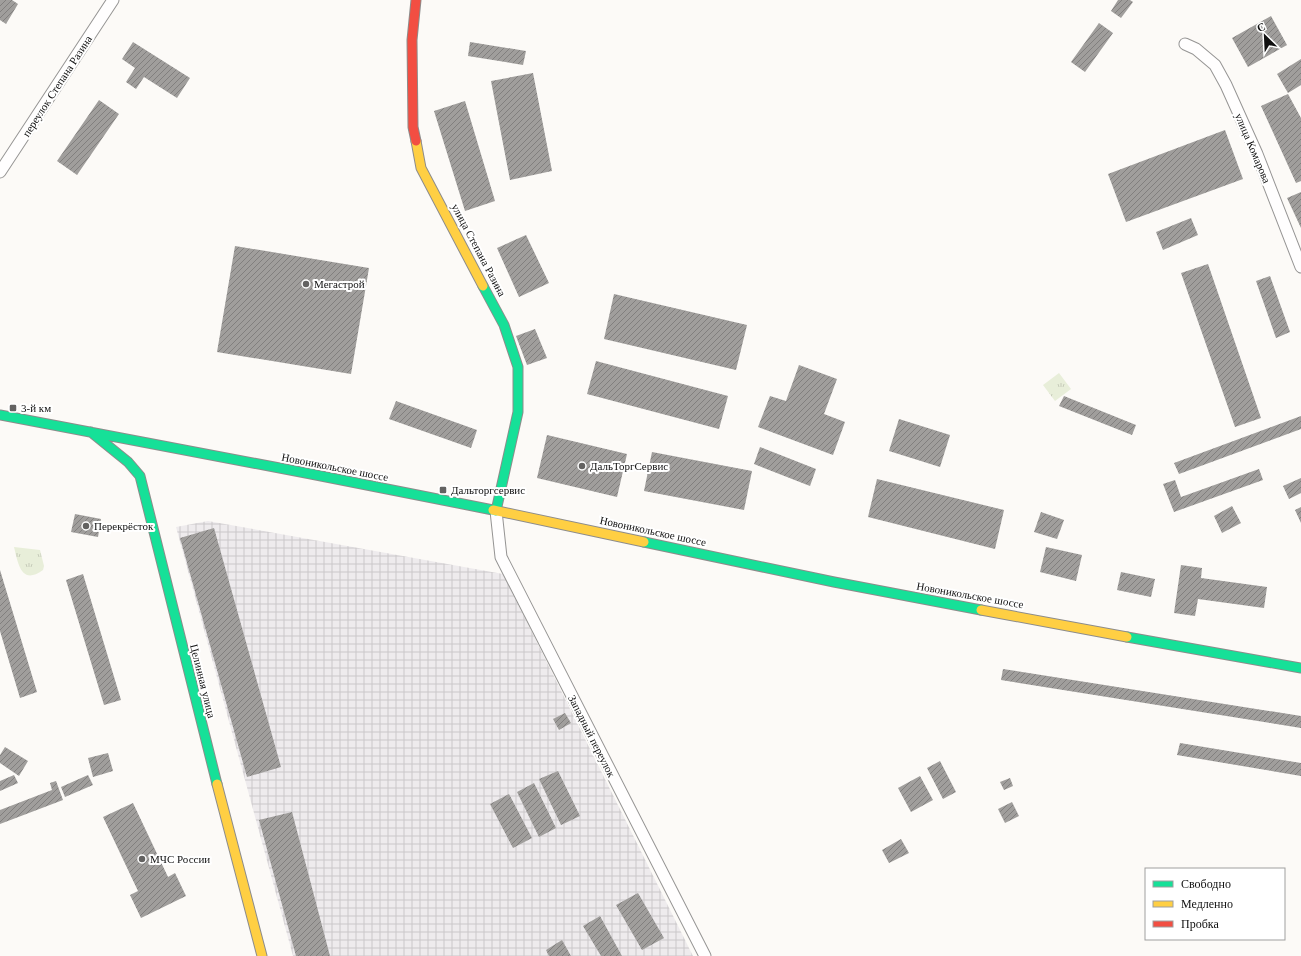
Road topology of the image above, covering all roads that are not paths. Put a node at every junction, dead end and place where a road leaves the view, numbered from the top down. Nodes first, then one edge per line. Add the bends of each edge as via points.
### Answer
1 (113, 0) edge
2 (416, 0) edge
3 (1185, 44) dead end
4 (0, 172) edge
5 (1301, 267) edge
6 (0, 415) edge
7 (91, 432) junction
8 (496, 510) junction
9 (1301, 668) edge
10 (262, 956) edge
11 (705, 956) edge

1 - 4 street, переулок Степана Разина
2 - 8 main road, улица Степана Разина via 412,40 413,128 421,168 504,325 518,367 518,412
3 - 5 street, улица Комарова via 1196,49 1215,65 1226,85 1257,154
6 - 7 main road, Новоникольское шоссе
7 - 8 main road, Новоникольское шоссе
7 - 10 main road, Целинная улица via 128,462 140,476
8 - 9 main road, Новоникольское шоссе via 879,591
8 - 11 street, Западный переулок via 501,557

